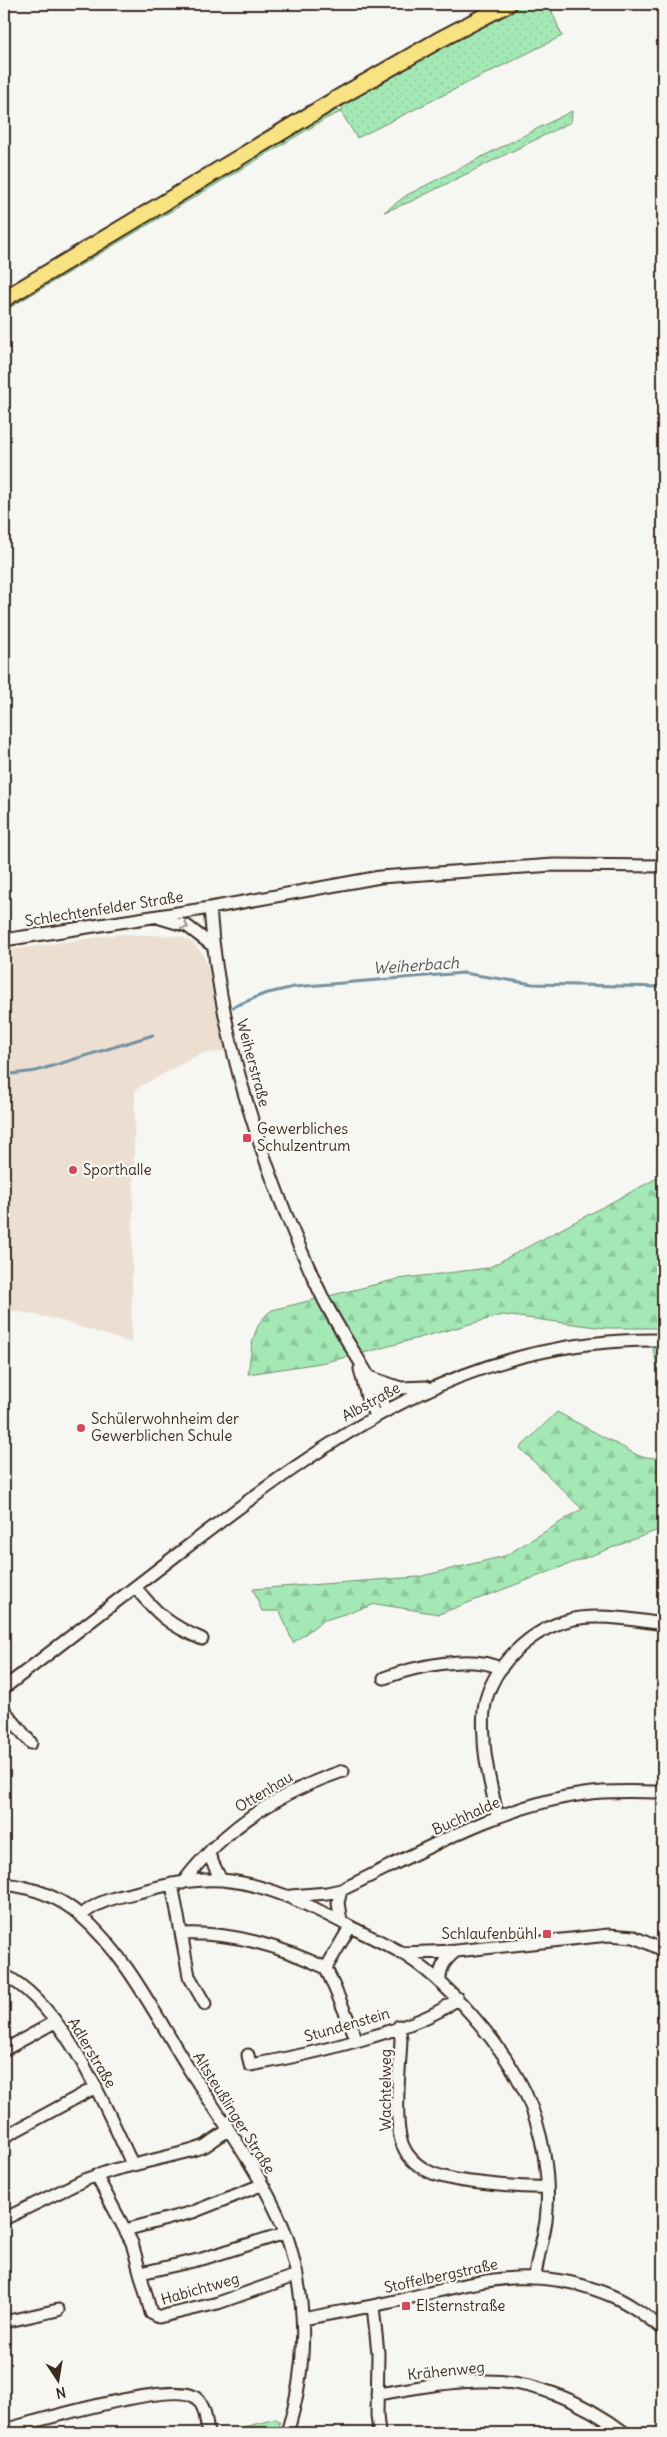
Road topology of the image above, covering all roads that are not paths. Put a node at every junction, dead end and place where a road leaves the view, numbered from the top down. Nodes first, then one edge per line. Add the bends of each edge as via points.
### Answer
1 (508, 4) edge
2 (4, 299) edge
3 (663, 866) edge
4 (210, 908) junction
5 (152, 917) junction
6 (4, 940) edge
7 (213, 946) junction
8 (663, 1340) edge
9 (356, 1355) junction
10 (369, 1377) junction
11 (435, 1386) junction
12 (386, 1409) junction
13 (375, 1415) junction
14 (135, 1587) junction
15 (663, 1624) edge
16 (202, 1638) dead end
17 (501, 1668) junction
18 (384, 1678) dead end
19 (4, 1688) edge
20 (4, 1710) edge
21 (31, 1743) dead end
22 (343, 1770) dead end
23 (663, 1792) edge
24 (497, 1816) junction
25 (208, 1853) junction
26 (221, 1880) junction
27 (4, 1884) edge
28 (178, 1884) junction
29 (341, 1890) junction
30 (289, 1896) junction
31 (81, 1916) junction
32 (345, 1924) junction
33 (182, 1934) junction
34 (663, 1950) edge
35 (456, 1951) junction
36 (401, 1953) junction
37 (326, 1968) junction
38 (4, 1975) edge
39 (440, 1982) junction
40 (457, 1998) junction
41 (205, 2004) dead end
42 (55, 2022) junction
43 (399, 2026) junction
44 (358, 2040) junction
45 (4, 2050) edge
46 (248, 2055) dead end
47 (96, 2087) junction
48 (228, 2130) junction
49 (4, 2137) edge
50 (132, 2164) junction
51 (96, 2176) junction
52 (261, 2184) junction
53 (547, 2187) junction
54 (4, 2219) edge
55 (125, 2230) junction
56 (285, 2233) junction
57 (141, 2273) junction
58 (297, 2275) junction
59 (535, 2277) junction
60 (373, 2306) junction
61 (58, 2310) dead end
62 (303, 2319) junction
63 (4, 2322) edge
64 (663, 2329) edge
65 (377, 2394) junction
66 (4, 2430) edge
67 (208, 2433) edge
68 (287, 2433) edge
69 (379, 2433) edge
70 (625, 2433) edge

1 - 2 main road via 331,103
3 - 4 street, Schlechtenfelder Straße via 554,865 380,877
4 - 5 street, Schlechtenfelder Straße
4 - 7 street, Weiherstraße
5 - 6 street, Schlechtenfelder Straße
5 -> 7 street via 187,926
7 - 9 street, Weiherstraße via 230,1038 269,1167 322,1295
8 - 11 street, Albstraße via 560,1348 487,1366
9 - 10 street, Weiherstraße
9 - 13 street, Weiherstraße
10 - 11 street via 401,1388
10 - 12 street, Weiherstraße
11 - 12 street, Albstraße
12 - 13 street, Albstraße
13 - 14 street, Albstraße via 307,1459
14 - 16 street via 157,1614 183,1631
14 - 19 street, Albstraße
15 - 17 street via 599,1618 561,1623 527,1641
17 - 18 street via 482,1662 439,1664
17 - 24 street via 486,1699 484,1722 485,1760
20 - 21 street
22 - 25 street, Ottenhau via 278,1798 240,1823
23 - 24 street, Buchhalde via 584,1794
24 - 29 street, Buchhalde
25 - 26 street
25 - 28 street, Ottenhau
26 - 28 street
26 - 30 street
27 - 31 street, Altsteußlinger Straße via 42,1893
28 - 31 street via 100,1903
28 - 33 street
29 - 30 street, Buchhalde
29 - 32 street via 338,1903
30 - 32 street
31 - 48 street, Altsteußlinger Straße via 132,1977
32 - 36 street
32 - 37 street
33 - 37 street via 255,1941
33 - 41 street via 189,1976
34 - 35 street via 634,1937 609,1935
35 - 36 street
35 - 39 street via 439,1972
36 - 39 street
37 - 44 street
38 - 42 street, Adlerstraße via 25,1986
39 - 40 street
40 - 43 street, Stundenstein via 441,2011
40 - 53 street via 500,2053 525,2093 540,2134
42 - 45 street
42 - 47 street, Adlerstraße
43 - 44 street, Stundenstein
43 - 53 street, Wachtelweg via 399,2131 414,2162 429,2173 448,2179
44 - 46 street, Stundenstein via 250,2065
47 - 49 street
47 - 50 street, Adlerstraße
48 - 50 street via 205,2146
48 - 52 street, Altsteußlinger Straße
50 - 51 street
51 - 54 street
51 - 55 street, Habichtweg
52 - 55 street via 193,2212
52 - 56 street, Altsteußlinger Straße
53 - 59 street via 546,2220
55 - 57 street, Habichtweg
56 - 57 street, Habichtweg
56 - 58 street, Altsteußlinger Straße
57 - 58 street, Habichtweg via 151,2313 159,2317 218,2303
58 - 62 street, Altsteußlinger Straße
59 - 60 street, Stoffelbergstraße via 488,2279
59 - 64 street, Stoffelbergstraße via 577,2284 613,2296
60 - 62 street, Stoffelbergstraße
60 - 65 street via 378,2353
61 - 63 street
62 - 68 street, Altsteußlinger Straße via 301,2375
65 - 69 street
65 - 70 street, Krähenweg via 454,2382 505,2382 560,2396 588,2408
66 - 67 street via 131,2398 184,2392 196,2397 203,2406

